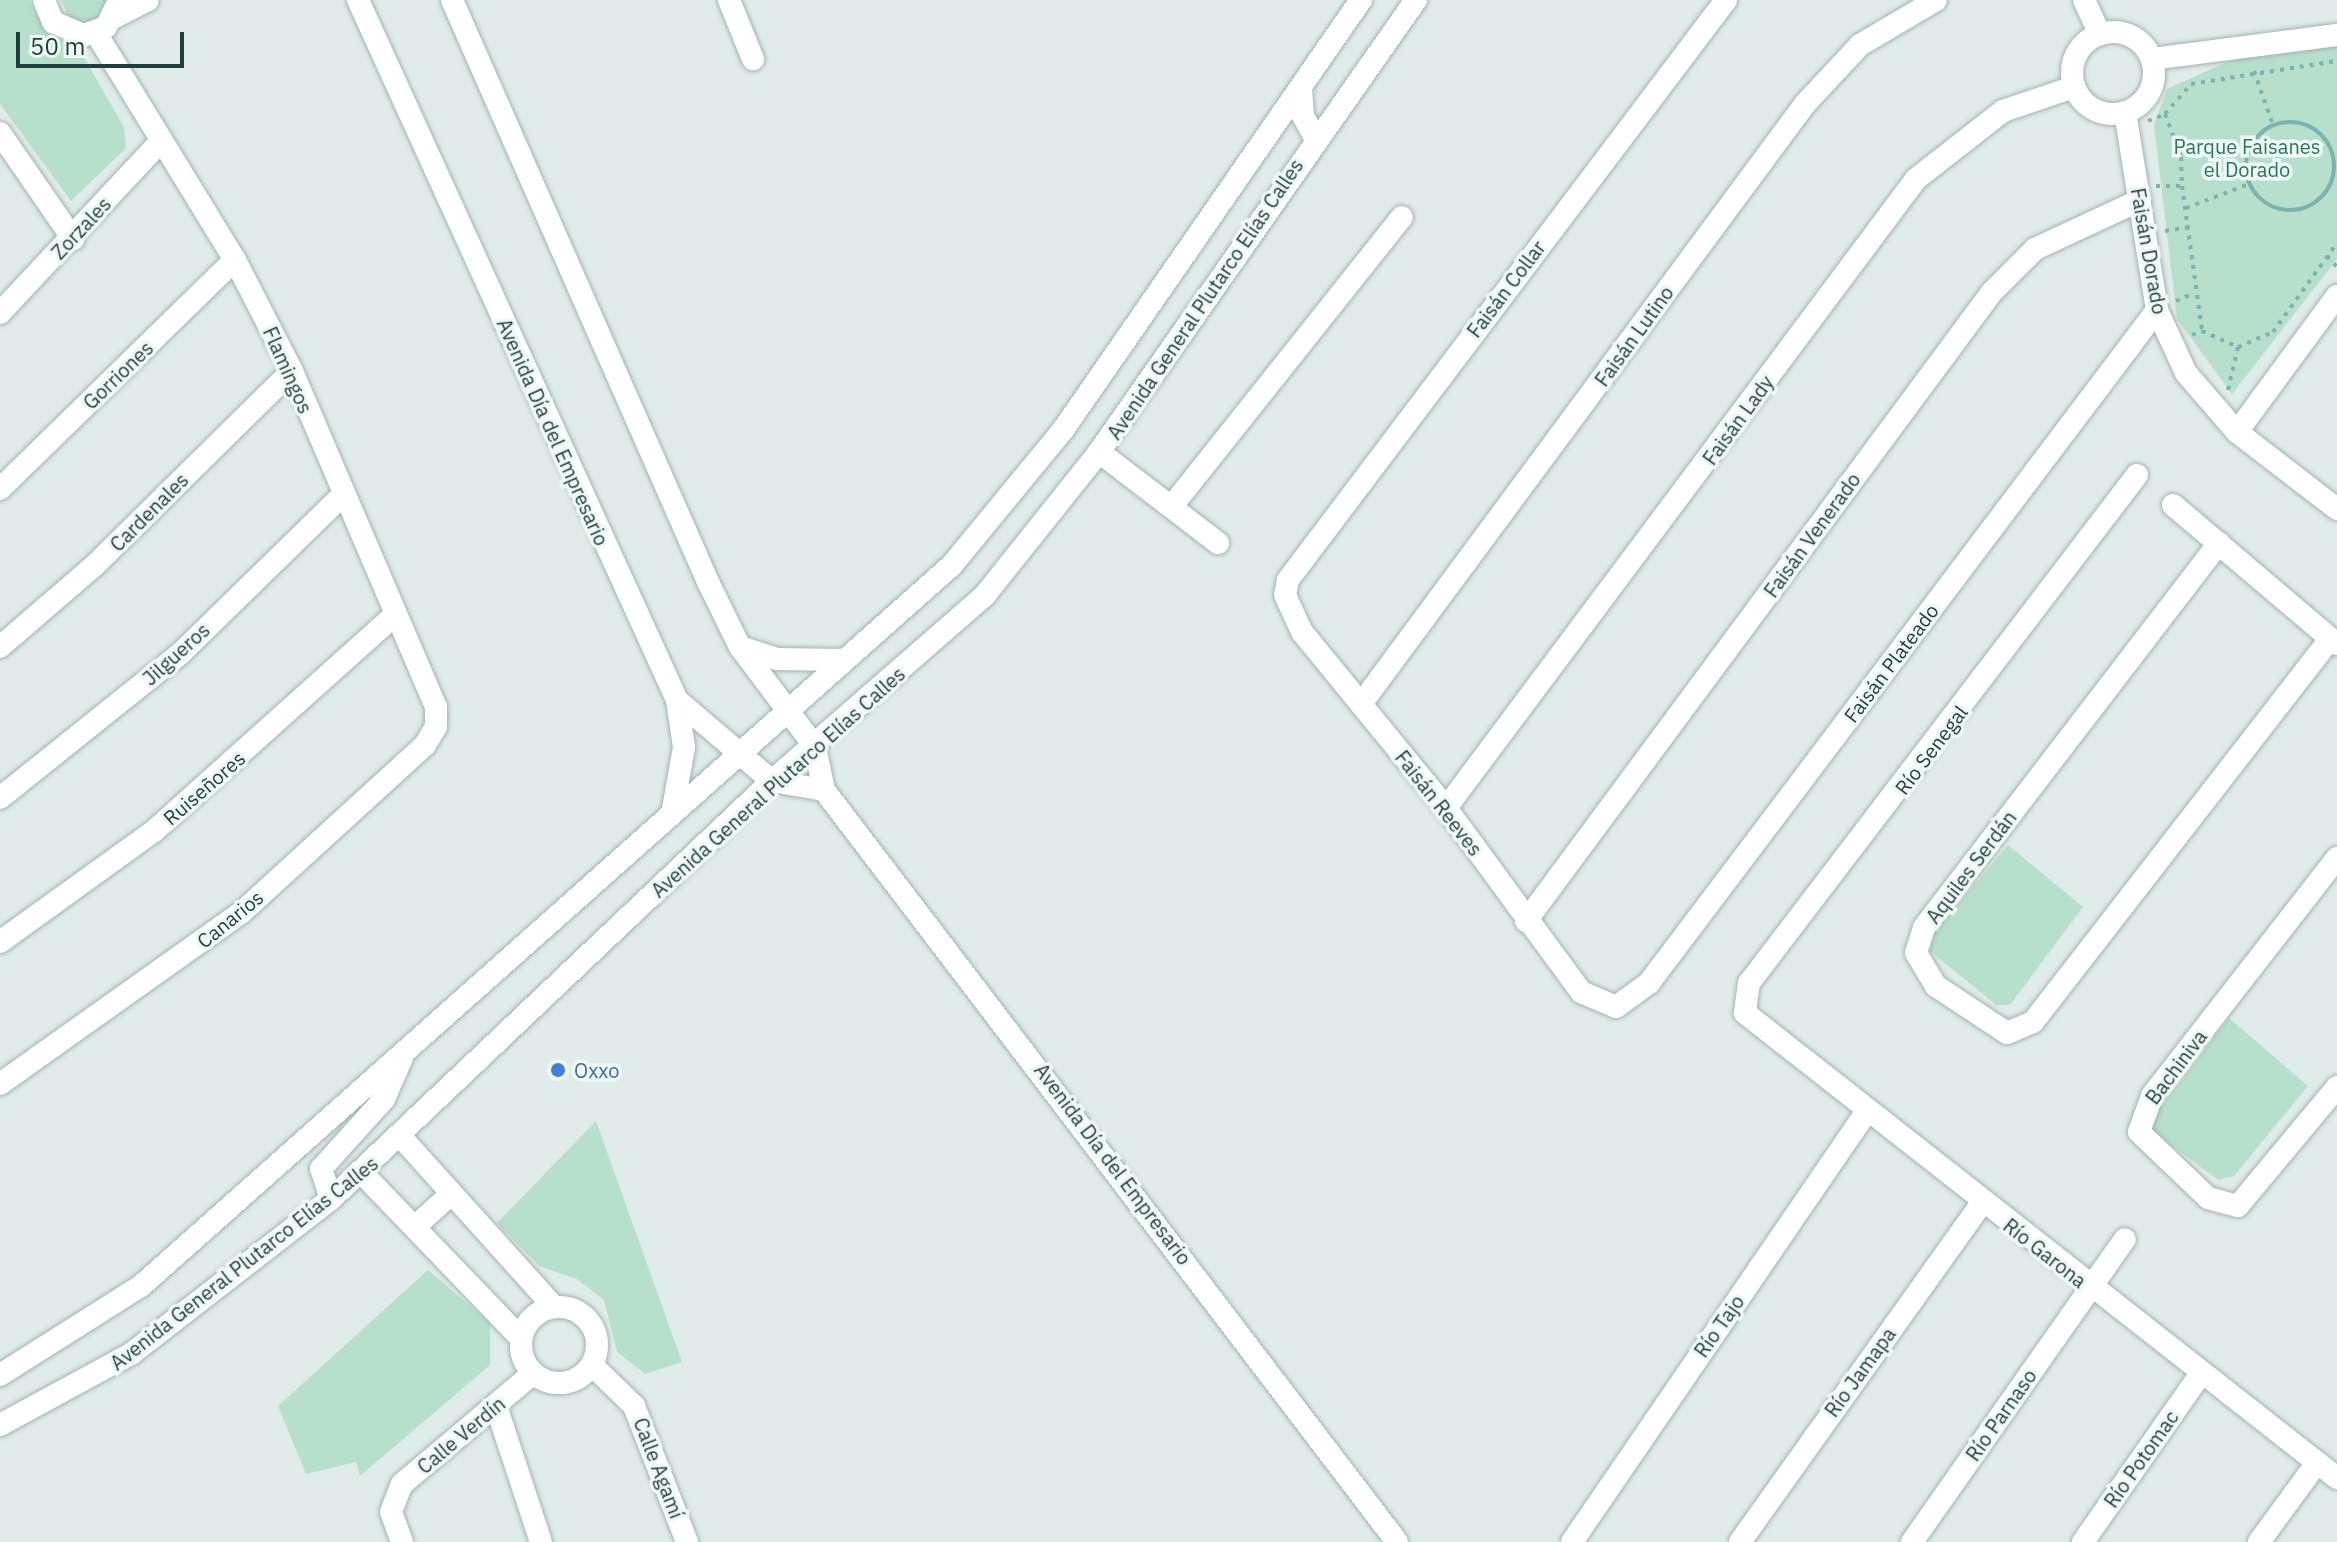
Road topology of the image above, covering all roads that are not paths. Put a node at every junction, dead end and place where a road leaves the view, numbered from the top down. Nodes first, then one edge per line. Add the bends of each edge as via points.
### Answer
1 (44, 0) edge
2 (148, 0) edge
3 (358, 0) edge
4 (452, 0) edge
5 (754, 0) edge
6 (1361, 0) edge
7 (1416, 0) edge
8 (1726, 0) edge
9 (1936, 0) edge
10 (2084, 0) edge
11 (732, 6) edge
12 (116, 9) edge
13 (96, 33) junction
14 (2100, 35) junction
15 (2337, 35) edge
16 (753, 59) dead end
17 (2152, 59) junction
18 (2074, 87) junction
19 (1301, 88) junction
20 (2126, 121) junction
21 (1315, 138) junction
22 (160, 142) junction
23 (3, 148) edge
24 (2139, 193) junction
25 (1402, 217) dead end
26 (73, 239) junction
27 (235, 260) junction
28 (2337, 296) edge
29 (2157, 310) junction
30 (0, 313) edge
31 (292, 371) junction
32 (2230, 424) junction
33 (1099, 452) junction
34 (2137, 475) dead end
35 (0, 489) edge
36 (341, 497) junction
37 (2173, 505) dead end
38 (1172, 506) junction
39 (2337, 509) edge
40 (1218, 543) dead end
41 (2219, 543) junction
42 (1288, 580) joint
43 (394, 616) junction
44 (2334, 642) edge
45 (0, 647) edge
46 (740, 647) junction
47 (845, 660) junction
48 (677, 700) junction
49 (1361, 704) junction
50 (787, 711) junction
51 (436, 727) joint
52 (815, 747) junction
53 (735, 754) junction
54 (772, 781) junction
55 (824, 790) junction
56 (0, 798) edge
57 (1446, 808) junction
58 (672, 813) junction
59 (2337, 858) edge
60 (1526, 921) junction
61 (0, 942) edge
62 (1616, 1007) joint
63 (1755, 1026) joint
64 (404, 1054) junction
65 (0, 1084) edge
66 (2337, 1087) edge
67 (1867, 1111) junction
68 (401, 1137) junction
69 (362, 1173) junction
70 (452, 1193) junction
71 (331, 1199) junction
72 (1982, 1203) junction
73 (417, 1225) junction
74 (2125, 1239) dead end
75 (2090, 1289) junction
76 (554, 1307) junction
77 (520, 1337) junction
78 (592, 1365) junction
79 (532, 1374) junction
80 (0, 1375) edge
81 (2200, 1375) junction
82 (496, 1406) junction
83 (0, 1425) edge
84 (2316, 1464) junction
85 (2337, 1478) edge
86 (402, 1542) edge
87 (541, 1542) edge
88 (687, 1542) edge
89 (1397, 1542) edge
90 (1572, 1542) edge
91 (1740, 1542) edge
92 (1912, 1542) edge
93 (2083, 1542) edge
94 (2259, 1542) edge

1 - 13 street via 62,30
2 - 12 street
3 - 48 street, Avenida Día del Empresario
4 - 46 street, Avenida Día del Empresario
5 - 11 street
6 - 19 street, Avenida General Plutarco Elías Calles
7 - 21 street, Avenida General Plutarco Elías Calles
8 - 42 street, Faisán Collar
9 - 49 street, Faisán Lutino via 1860,45 1805,104
10 - 14 street
11 - 16 street
12 - 13 street
13 - 22 street, Flamingos
14 - 17 street via 2128,35
14 - 18 street via 2077,53
15 - 17 street
17 - 20 street via 2149,93
18 - 20 street via 2098,112
18 - 57 street, Faisán Lady via 2003,111 1916,179
19 - 21 street via 1303,116
19 - 47 street, Avenida General Plutarco Elías Calles via 996,518
20 - 24 street, Faisán Dorado
21 - 33 street, Avenida General Plutarco Elías Calles
22 - 26 street, Zorzales
22 - 27 street, Flamingos
23 - 26 street
24 - 29 street, Faisán Dorado
24 - 60 street, Faisán Venerado via 2035,249 2001,282
25 - 38 street
26 - 30 street, Zorzales
27 - 31 street, Flamingos
27 - 35 street, Gorriones
28 - 32 street
29 - 32 street, Faisán Dorado via 2171,343
29 - 62 street, Faisán Plateado via 1649,983
31 - 36 street, Flamingos
31 - 45 street, Cardenales via 94,566
32 - 39 street, Faisán Dorado
33 - 38 street
33 - 52 street, Avenida General Plutarco Elías Calles via 985,595
34 - 63 street, Río Senegal via 1749,983 1743,998
36 - 43 street, Flamingos
36 - 56 street, Jilgueros via 182,652
37 - 41 street
38 - 40 street
41 - 44 street
41 - 44 street, Aquiles Serdán via 1924,928 1916,953 1936,986 2007,1033 2033,1022
42 - 49 street, Faisán Reeves via 1291,616
43 - 51 street, Flamingos via 436,707
43 - 61 street, Ruiseñores via 154,831
46 - 47 street via 777,659
46 - 50 street, Avenida Día del Empresario
47 - 50 street, Avenida General Plutarco Elías Calles
48 - 53 street, Avenida Día del Empresario
48 - 58 street via 683,777
49 - 57 street, Faisán Reeves
50 - 52 street, Avenida Día del Empresario
50 - 53 street, Avenida General Plutarco Elías Calles
51 - 65 street, Canarios via 425,745 241,913
52 - 54 street, Avenida General Plutarco Elías Calles
52 - 55 street, Avenida Día del Empresario
53 - 54 street, Avenida Día del Empresario
53 - 58 street, Avenida General Plutarco Elías Calles
54 - 55 street, Avenida Día del Empresario
54 - 68 street, Avenida General Plutarco Elías Calles
55 - 89 street, Avenida Día del Empresario
57 - 60 street, Faisán Reeves
58 - 64 street, Avenida General Plutarco Elías Calles
59 - 66 street, Bachiniva via 2152,1096 2139,1132 2208,1198 2238,1206
60 - 62 street, Faisán Reeves via 1581,992
63 - 67 street, Río Garona
64 - 71 street via 384,1099 321,1169
64 - 80 street, Avenida General Plutarco Elías Calles via 141,1286
67 - 72 street, Río Garona
67 - 90 street, Río Tajo
68 - 69 street, Avenida General Plutarco Elías Calles
68 - 70 street
69 - 71 street, Avenida General Plutarco Elías Calles
69 - 73 street
70 - 73 street
70 - 76 street
71 - 83 street, Avenida General Plutarco Elías Calles via 131,1354
72 - 75 street, Río Garona
72 - 91 street, Río Jamapa
73 - 77 street
74 - 75 street, Río Parnaso
75 - 81 street, Río Garona
75 - 92 street, Río Parnaso
76 - 77 street via 532,1317
76 - 78 street via 586,1317 595,1331
77 - 79 street
78 - 79 street via 576,1380 553,1384
78 - 88 street, Calle Agamí via 634,1406
79 - 82 street, Calle Verdín
81 - 84 street, Río Garona
81 - 93 street, Río Potomac
82 - 86 street, Calle Verdín via 393,1498
82 - 87 street
84 - 85 street, Río Garona
84 - 94 street

